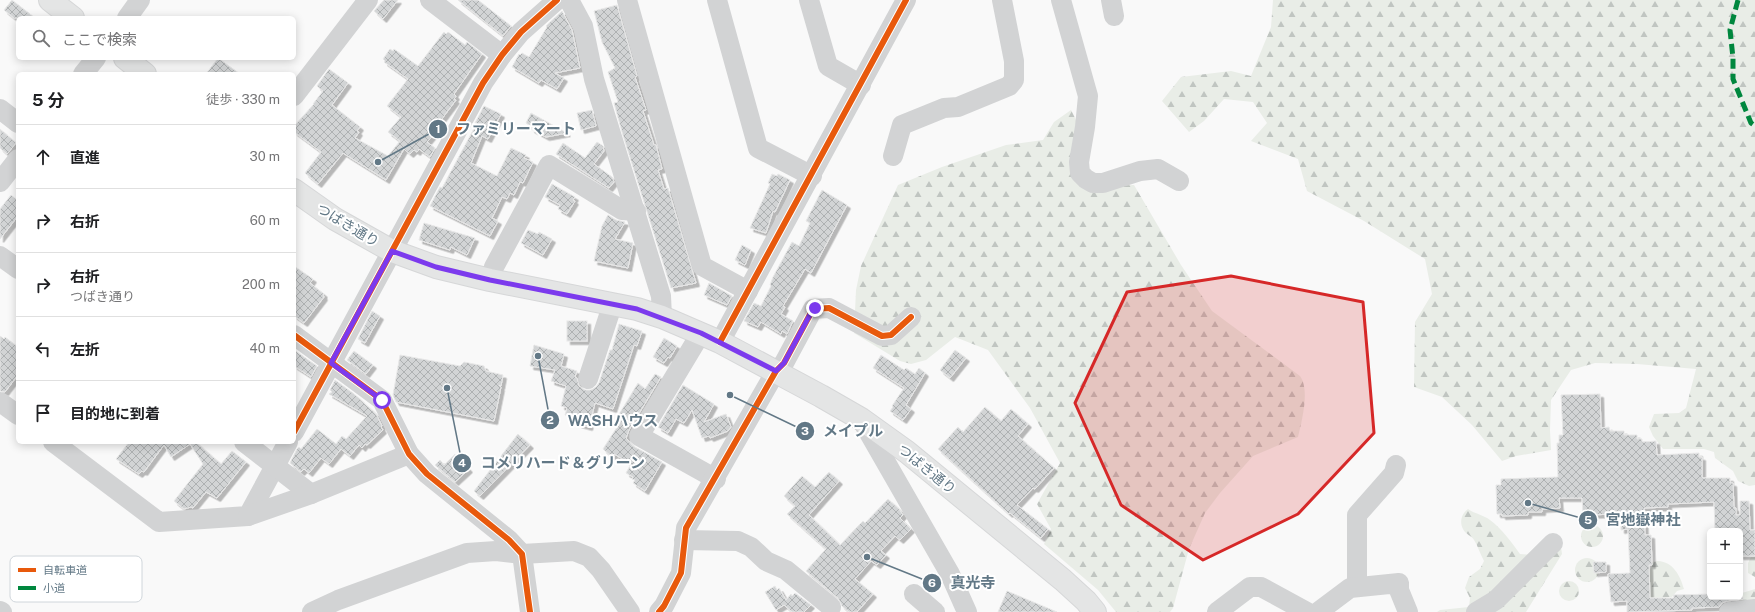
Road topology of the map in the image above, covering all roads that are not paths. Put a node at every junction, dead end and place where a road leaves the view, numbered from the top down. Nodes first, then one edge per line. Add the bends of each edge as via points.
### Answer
1 (50, 0) edge
2 (140, 0) edge
3 (368, 0) edge
4 (430, 0) edge
5 (557, 0) edge
6 (569, 0) edge
7 (627, 0) edge
8 (718, 0) edge
9 (809, 0) edge
10 (906, 0) edge
11 (1002, 0) edge
12 (1060, 0) edge
13 (70, 16) edge
14 (128, 16) edge
15 (502, 55) junction
16 (94, 60) edge
17 (127, 60) edge
18 (86, 72) edge
19 (142, 72) edge
20 (861, 85) junction
21 (296, 93) edge
22 (0, 109) edge
23 (16, 121) edge
24 (893, 156) dead end
25 (16, 162) edge
26 (812, 176) junction
27 (1180, 181) dead end
28 (0, 182) edge
29 (296, 191) edge
30 (636, 211) junction
31 (392, 251) junction
32 (0, 256) edge
33 (16, 268) edge
34 (490, 280) junction
35 (748, 291) junction
36 (613, 303) junction
37 (662, 317) junction
38 (911, 317) dead end
39 (701, 333) junction
40 (296, 337) edge
41 (720, 342) junction
42 (331, 363) junction
43 (776, 371) junction
44 (588, 379) dead end
45 (0, 402) edge
46 (16, 414) edge
47 (862, 419) junction
48 (296, 428) edge
49 (56, 444) edge
50 (247, 444) edge
51 (287, 444) edge
52 (409, 454) junction
53 (1396, 465) dead end
54 (275, 466) junction
55 (716, 480) junction
56 (311, 494) junction
57 (248, 516) junction
58 (684, 540) junction
59 (1553, 544) dead end
60 (522, 554) junction
61 (1357, 587) junction
62 (914, 594) dead end
63 (831, 607) dead end
64 (1755, 609) edge
65 (312, 612) edge
66 (530, 612) edge
67 (630, 612) edge
68 (659, 612) edge
69 (935, 612) edge
70 (967, 612) edge
71 (1095, 612) edge
72 (1217, 612) edge
73 (1307, 612) edge
74 (1318, 612) edge
75 (1408, 612) edge
76 (1476, 612) edge
77 (1729, 612) edge

1 - 13 main road
2 - 14 street
3 - 21 street
4 - 15 street
5 - 15 street via 522,32
6 - 30 street via 582,26 594,79
7 - 35 street via 702,266
8 - 26 street via 758,148
9 - 20 street via 828,66
10 - 20 street
11 - 24 street via 1014,61 1014,80 1009,86 958,107 944,108 902,125
12 - 27 street via 1088,96 1079,157 1080,173 1093,183 1103,183 1140,171 1158,169
15 - 31 street via 483,83
16 - 18 street
17 - 19 main road
20 - 26 street
22 - 23 street
25 - 28 street
26 - 35 street
29 - 31 main road, つばき通り via 335,219
30 - 34 street via 622,210 549,165 494,267
30 - 37 street via 661,296
31 - 34 main road, つばき通り via 436,267
31 - 42 street
32 - 33 street
34 - 36 main road, つばき通り
35 - 41 street
36 - 37 main road, つばき通り
36 - 44 street
37 - 39 main road, つばき通り
38 - 43 street via 891,335 882,336 829,308 813,309 784,363
39 - 41 main road, つばき通り
39 - 55 street via 639,436
40 - 42 street
41 - 43 main road, つばき通り
42 - 48 street
42 - 52 street via 382,400
43 - 47 main road, つばき通り
43 - 55 street
45 - 46 street
47 - 70 street via 950,574
47 - 71 main road, つばき通り via 907,452 1064,580
49 - 57 street via 159,522
50 - 54 street
51 - 54 street
52 - 56 street
52 - 60 street via 428,474
53 - 61 street via 1394,473 1357,515
54 - 56 street
54 - 57 street
55 - 58 street via 686,528
56 - 57 street
58 - 63 street via 738,541 751,547 766,561 786,570
58 - 68 street via 681,573
59 - 76 street via 1496,600
60 - 65 street via 467,553
60 - 66 street
60 - 67 street via 574,551 589,557
61 - 74 street via 1350,588
61 - 75 street via 1398,583
62 - 69 street
64 - 77 street
72 - 73 street via 1250,587 1261,587

